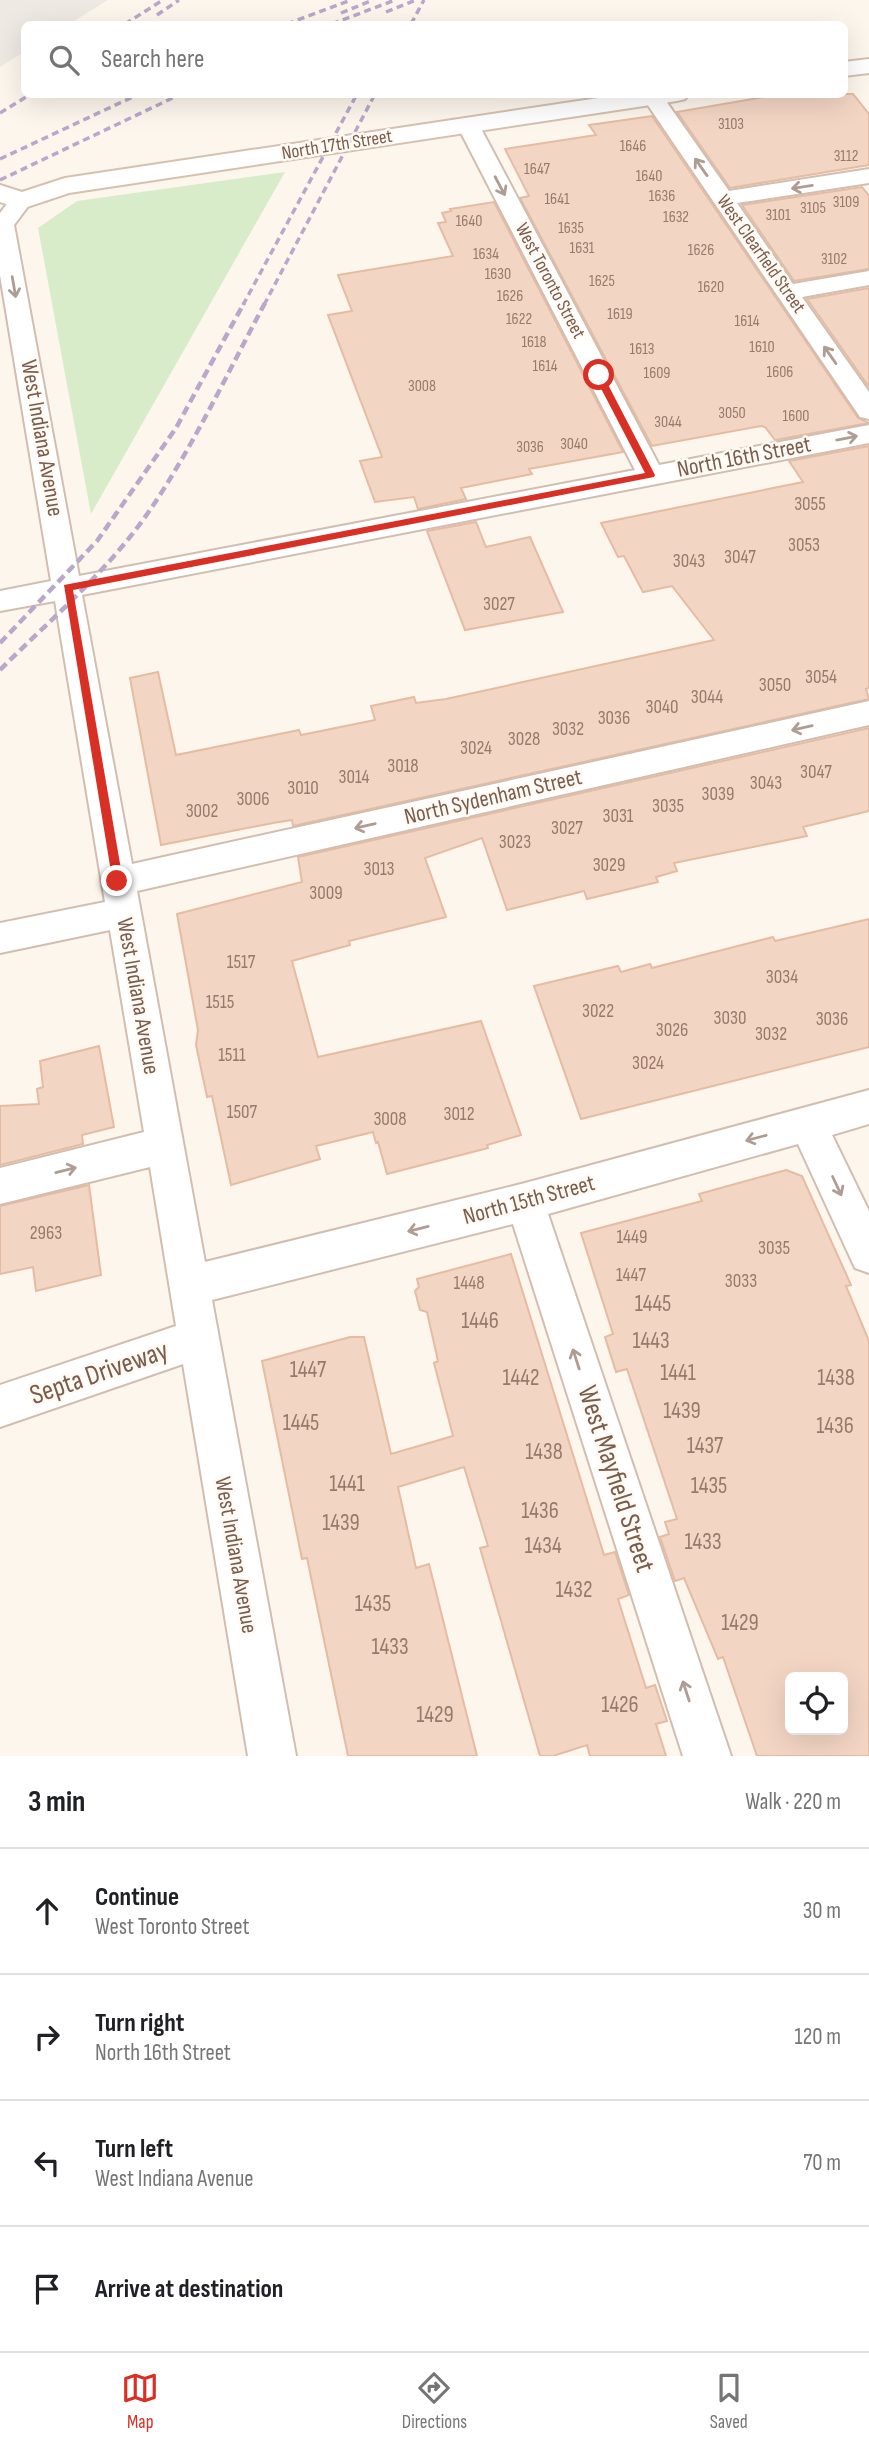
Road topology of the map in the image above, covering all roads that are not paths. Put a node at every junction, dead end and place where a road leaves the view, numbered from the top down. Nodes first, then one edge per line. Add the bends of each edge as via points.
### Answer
1 (869, 66) edge
2 (848, 69) edge
3 (651, 98) edge
4 (666, 98) edge
5 (468, 125) junction
6 (869, 176) edge
7 (11, 197) edge
8 (723, 199) junction
9 (869, 278) edge
10 (787, 292) junction
11 (869, 411) edge
12 (869, 434) edge
13 (650, 475) junction
14 (68, 588) junction
15 (0, 601) edge
16 (869, 713) edge
17 (120, 897) junction
18 (0, 938) edge
19 (869, 1107) edge
20 (808, 1124) junction
21 (165, 1146) junction
22 (0, 1186) edge
23 (525, 1202) junction
24 (869, 1254) edge
25 (188, 1286) junction
26 (197, 1339) junction
27 (0, 1406) edge
28 (272, 1756) edge
29 (707, 1756) edge

1 - 2 street
3 - 5 street, North 17th Street
8 -> 4 street, West Clearfield Street
5 - 7 street, North 17th Street
5 -> 13 street, West Toronto Street
6 -> 8 street
7 -> 14 street, West Indiana Avenue via 3,225
8 - 10 street, West Clearfield Street
9 - 10 street
11 -> 10 street, West Clearfield Street
13 -> 12 street, North 16th Street
13 - 14 street, North 16th Street
14 - 15 street, North 16th Street
14 - 17 street, West Indiana Avenue
16 -> 17 street, North Sydenham Street
17 - 18 street, North Sydenham Street
17 - 21 street, West Indiana Avenue
19 - 20 street, North 15th Street
20 -> 23 street, North 15th Street
20 -> 24 street
22 -> 21 street
21 - 25 street, West Indiana Avenue
23 -> 25 street, North 15th Street
29 -> 23 street, West Mayfield Street
25 - 26 street, West Indiana Avenue
26 - 27 street, Septa Driveway
26 - 28 street, West Indiana Avenue

